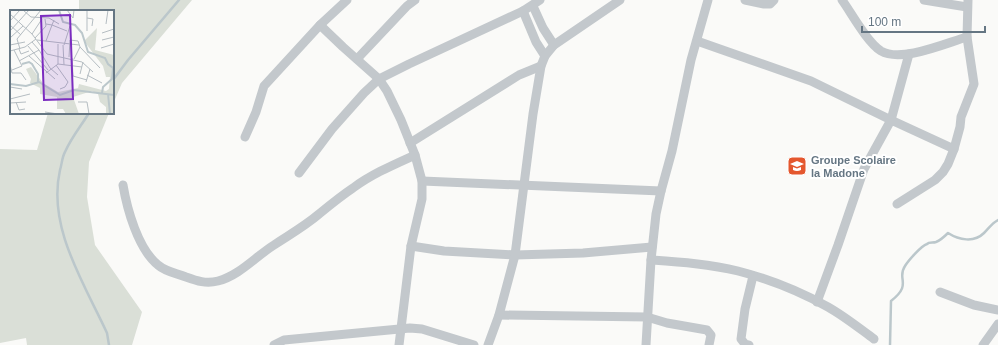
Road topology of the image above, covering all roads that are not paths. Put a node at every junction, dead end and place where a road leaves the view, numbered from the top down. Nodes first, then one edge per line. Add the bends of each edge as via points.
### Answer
1 (347, 0) edge
2 (416, 0) edge
3 (620, 0) edge
4 (708, 0) edge
5 (745, 0) edge
6 (774, 0) edge
7 (842, 0) edge
8 (924, 0) edge
9 (537, 3) edge
10 (967, 4) edge
11 (523, 11) junction
12 (320, 25) junction
13 (967, 37) junction
14 (698, 41) junction
15 (554, 45) junction
16 (909, 54) junction
17 (545, 56) junction
18 (356, 59) junction
19 (542, 66) junction
20 (379, 79) junction
21 (891, 120) junction
22 (245, 137) dead end
23 (410, 143) junction
24 (954, 149) junction
25 (415, 155) junction
26 (299, 173) dead end
27 (422, 180) junction
28 (123, 185) dead end
29 (524, 185) junction
30 (661, 190) junction
31 (896, 204) dead end
32 (411, 246) junction
33 (652, 247) junction
34 (516, 255) junction
35 (650, 260) junction
36 (752, 276) junction
37 (940, 292) dead end
38 (817, 302) junction
39 (998, 310) edge
40 (499, 315) junction
41 (647, 317) junction
42 (998, 324) edge
43 (400, 328) junction
44 (874, 339) dead end
45 (274, 345) edge
46 (399, 345) edge
47 (474, 345) edge
48 (488, 345) edge
49 (646, 345) edge
50 (709, 345) edge
51 (749, 345) edge
52 (983, 345) edge

1 - 12 street
2 - 18 street via 407,6
3 - 15 street
4 - 14 street
5 - 6 street via 770,4
7 - 16 street via 869,39 881,51 894,56
8 - 10 street
9 - 11 street
9 - 15 street via 543,28
10 - 13 street
11 - 17 street
11 - 20 street
12 - 18 street
12 - 22 street via 264,86
13 - 16 street
13 - 24 street via 974,84 961,117
14 - 21 street via 811,81
14 - 30 street
15 - 17 street
16 - 21 street
17 - 19 street
18 - 20 street
19 - 23 street via 519,75
19 - 29 street
20 - 23 street
20 - 26 street via 332,129
21 - 24 street
21 - 38 street via 864,169
23 - 25 street
24 - 31 street via 948,164 935,180
25 - 27 street
25 - 28 street via 387,167 353,187 298,230 232,275 206,283 168,271 157,265 148,255 126,204
27 - 29 street
27 - 32 street via 422,199
29 - 30 street
29 - 34 street
30 - 33 street
32 - 34 street via 444,251
32 - 43 street
33 - 34 street via 583,254
33 - 35 street
34 - 40 street
35 - 36 street via 702,265
35 - 41 street
36 - 38 street
36 - 51 street via 741,334 744,344
37 - 39 street via 974,305
38 - 44 street via 830,308
40 - 41 street
40 - 48 street
41 - 49 street
41 - 50 street via 707,330 711,335
42 - 52 street
43 - 45 street via 284,340
43 - 46 street
43 - 47 street via 422,329

